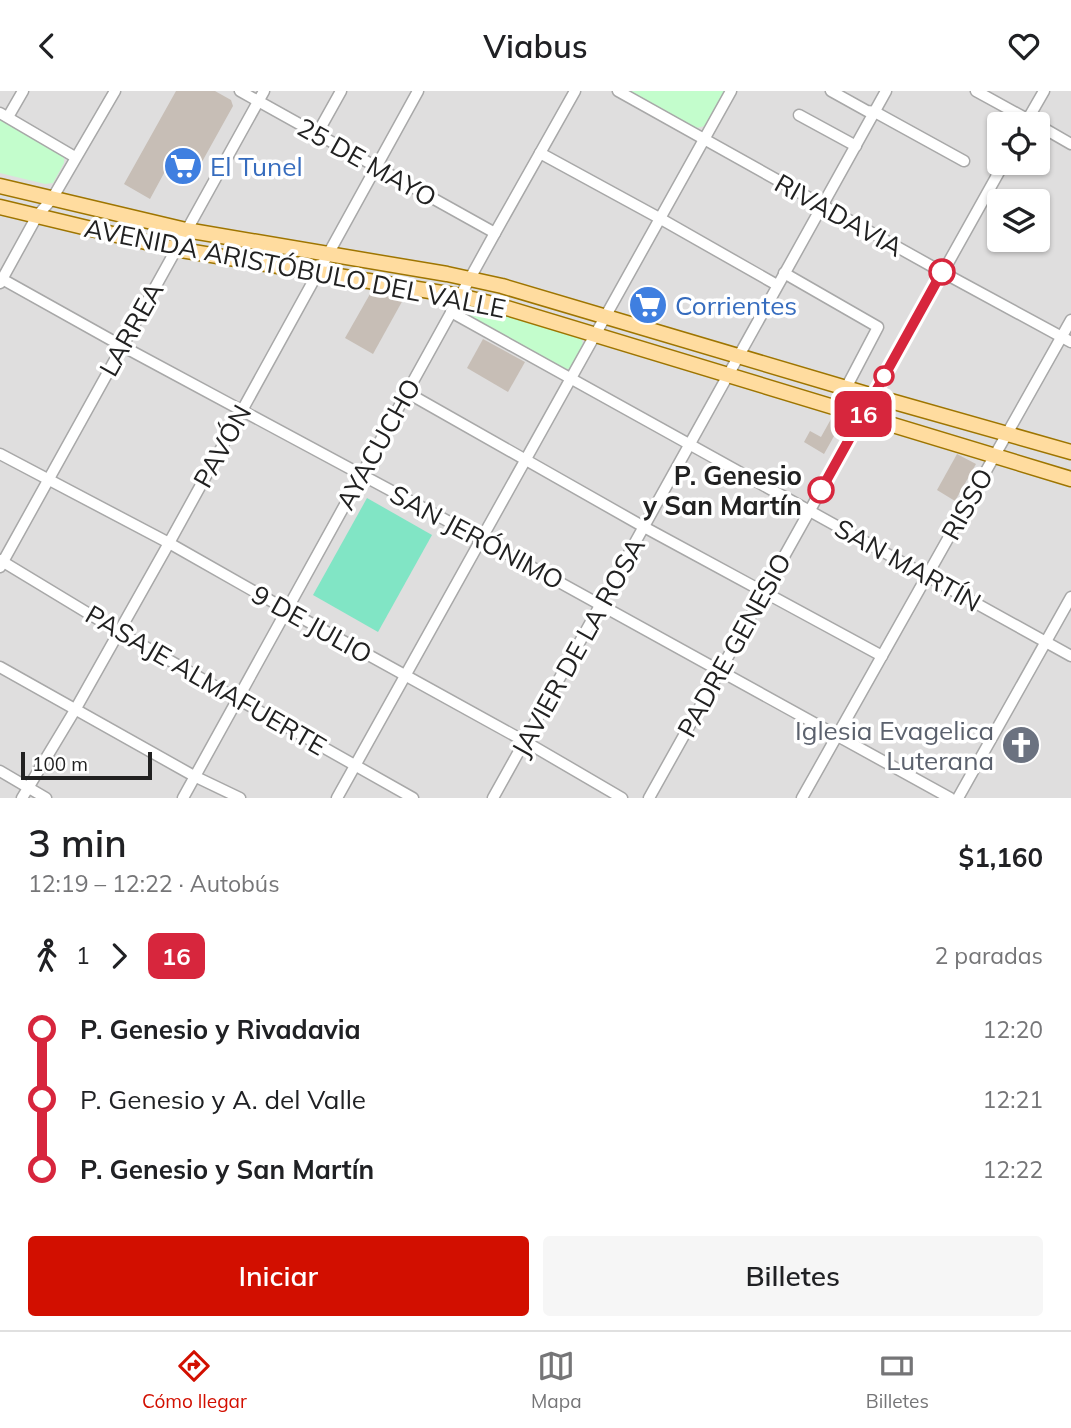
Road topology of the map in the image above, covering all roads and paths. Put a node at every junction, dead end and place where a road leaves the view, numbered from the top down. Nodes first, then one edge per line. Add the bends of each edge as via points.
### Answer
1 (23, 91) edge
2 (115, 91) edge
3 (240, 91) edge
4 (341, 91) edge
5 (418, 91) edge
6 (575, 91) edge
7 (618, 91) edge
8 (732, 91) edge
9 (831, 91) edge
10 (886, 91) edge
11 (976, 91) edge
12 (1044, 91) edge
13 (261, 96) edge
14 (875, 111) junction
15 (1012, 112) edge
16 (1036, 112) edge
17 (4, 115) edge
18 (799, 115) dead end
19 (1050, 133) edge
20 (317, 134) junction
21 (704, 140) junction
22 (1071, 143) edge
23 (856, 146) junction
24 (540, 153) junction
25 (75, 157) junction
26 (964, 160) dead end
27 (375, 167) junction
28 (997, 175) edge
29 (0, 186) edge
30 (52, 199) junction
31 (822, 205) junction
32 (0, 207) edge
33 (37, 216) junction
34 (661, 219) junction
35 (186, 230) junction
36 (495, 233) junction
37 (175, 249) junction
38 (328, 254) junction
39 (942, 272) junction
40 (784, 273) junction
41 (318, 274) junction
42 (470, 279) junction
43 (1, 281) edge
44 (777, 285) junction
45 (460, 296) junction
46 (451, 312) junction
47 (606, 316) junction
48 (1071, 320) edge
49 (595, 335) junction
50 (1066, 339) edge
51 (122, 346) junction
52 (738, 355) junction
53 (728, 375) junction
54 (570, 379) junction
55 (846, 388) junction
56 (406, 392) junction
57 (873, 396) junction
58 (242, 411) junction
59 (863, 415) junction
60 (1006, 433) junction
61 (690, 444) junction
62 (1071, 452) edge
63 (0, 454) edge
64 (994, 456) junction
65 (526, 459) junction
66 (360, 475) junction
67 (49, 479) junction
68 (1071, 479) edge
69 (810, 510) junction
70 (644, 527) junction
71 (481, 539) junction
72 (169, 543) junction
73 (1, 563) edge
74 (927, 577) junction
75 (764, 592) junction
76 (1071, 597) edge
77 (601, 605) junction
78 (287, 611) junction
79 (119, 632) junction
80 (1046, 642) junction
81 (882, 656) junction
82 (1071, 656) edge
83 (0, 667) edge
84 (719, 671) junction
85 (406, 675) junction
86 (238, 699) junction
87 (75, 710) junction
88 (837, 736) junction
89 (526, 742) junction
90 (355, 765) junction
91 (0, 771) edge
92 (194, 776) junction
93 (25, 793) edge
94 (46, 798) edge
95 (183, 798) edge
96 (240, 798) edge
97 (337, 798) edge
98 (413, 798) edge
99 (493, 798) edge
100 (622, 798) edge
101 (649, 798) edge
102 (802, 798) edge
103 (950, 798) edge
104 (958, 798) edge

1 - 17 street
2 - 25 street
3 - 13 street, 25 DE MAYO
4 - 20 street
5 - 27 street, PAVÓN
6 - 24 street, AYACUCHO
7 - 21 street, RIVADAVIA
8 - 21 street
9 - 14 street
10 - 14 street, JAVIER DE LA ROSA
11 - 15 street
12 - 16 street
13 - 20 street, 25 DE MAYO
13 - 35 street, LARREA
14 - 23 street, JAVIER DE LA ROSA
14 - 26 street
17 - 25 street
18 - 23 street
19 - 22 street
20 - 27 street, 25 DE MAYO
21 - 31 street, RIVADAVIA
21 - 34 street
23 - 31 street, JAVIER DE LA ROSA
24 - 34 street
24 - 36 street, AYACUCHO
25 - 30 street
27 - 36 street, 25 DE MAYO
27 - 38 street, PAVÓN
28 - 39 street, PADRE GENESIO
29 - 30 main road, AVENIDA ARISTÓBULO DEL VALLE
30 - 33 street
30 - 35 main road, AVENIDA ARISTÓBULO DEL VALLE
31 - 39 street, RIVADAVIA
31 - 40 street, JAVIER DE LA ROSA
32 - 33 main road, AVENIDA ARISTÓBULO DEL VALLE
33 - 37 main road, AVENIDA ARISTÓBULO DEL VALLE
33 - 43 street
34 - 44 street
34 - 47 street
35 - 37 street, LARREA
35 - 38 main road, AVENIDA ARISTÓBULO DEL VALLE
36 - 42 street, AYACUCHO
37 - 41 main road, AVENIDA ARISTÓBULO DEL VALLE
37 - 51 street, LARREA
38 - 41 street, PAVÓN
38 - 42 main road, AVENIDA ARISTÓBULO DEL VALLE
39 - 50 street, RIVADAVIA
39 - 57 street, PADRE GENESIO
40 - 44 street, JAVIER DE LA ROSA
40 - 55 street via 878,327
41 - 45 main road, AVENIDA ARISTÓBULO DEL VALLE
41 - 58 street, PAVÓN
42 - 45 street, AYACUCHO
42 - 47 main road, AVENIDA ARISTÓBULO DEL VALLE
43 - 51 street, SAN JERÓNIMO
44 - 52 street, JAVIER DE LA ROSA
45 - 46 street, AYACUCHO
45 - 49 main road, AVENIDA ARISTÓBULO DEL VALLE
46 - 54 street, SAN MARTÍN
46 - 56 street, AYACUCHO
47 - 49 street
47 - 52 main road, AVENIDA ARISTÓBULO DEL VALLE
48 - 50 street, RISSO
49 - 53 main road, AVENIDA ARISTÓBULO DEL VALLE
49 - 54 street
50 - 60 street, RISSO
51 - 58 street, SAN JERÓNIMO
51 - 67 street, LARREA
52 - 53 street, JAVIER DE LA ROSA
52 - 55 main road, AVENIDA ARISTÓBULO DEL VALLE
53 - 59 main road, AVENIDA ARISTÓBULO DEL VALLE
53 - 61 street, JAVIER DE LA ROSA
54 - 61 street, SAN MARTÍN
54 - 65 street
55 - 57 main road, AVENIDA ARISTÓBULO DEL VALLE
56 - 65 street
56 - 66 street, AYACUCHO
57 - 59 street, PADRE GENESIO
57 - 60 main road, AVENIDA ARISTÓBULO DEL VALLE
58 - 66 street, SAN JERÓNIMO
58 - 72 street, PAVÓN
59 - 64 main road, AVENIDA ARISTÓBULO DEL VALLE
59 - 69 street, PADRE GENESIO
60 - 62 main road, AVENIDA ARISTÓBULO DEL VALLE
60 - 64 street, RISSO
61 - 69 street, SAN MARTÍN
61 - 70 street, JAVIER DE LA ROSA
63 - 67 street, 9 DE JULIO
64 - 68 main road, AVENIDA ARISTÓBULO DEL VALLE
64 - 74 street, RISSO
65 - 70 street
65 - 71 street
66 - 71 street, SAN JERÓNIMO
66 - 78 street, AYACUCHO
67 - 72 street, 9 DE JULIO
67 - 73 street, LARREA
69 - 74 street, SAN MARTÍN
69 - 75 street, PADRE GENESIO
70 - 75 street
70 - 77 street, JAVIER DE LA ROSA
71 - 77 street, SAN JERÓNIMO
71 - 85 street
72 - 78 street, 9 DE JULIO
72 - 79 street, PAVÓN
73 - 79 street, PASAJE ALMAFUERTE
74 - 80 street, SAN MARTÍN
74 - 81 street, RISSO
75 - 81 street
75 - 84 street, PADRE GENESIO
76 - 80 street
77 - 84 street, SAN JERÓNIMO
77 - 89 street, JAVIER DE LA ROSA
78 - 85 street, 9 DE JULIO
78 - 86 street, AYACUCHO
79 - 86 street, PASAJE ALMAFUERTE
79 - 87 street, PAVÓN
80 - 82 street, SAN MARTÍN
80 - 104 street
81 - 88 street, RISSO
83 - 87 street
84 - 88 street, SAN JERÓNIMO
84 - 101 street, PADRE GENESIO
85 - 89 street, 9 DE JULIO
85 - 90 street
86 - 90 street, PASAJE ALMAFUERTE
86 - 92 street, AYACUCHO
87 - 92 street
87 - 93 street, PAVÓN
88 - 102 street, RISSO
88 - 103 street, SAN JERÓNIMO
89 - 99 street, JAVIER DE LA ROSA
89 - 100 street, 9 DE JULIO
90 - 97 street
90 - 98 street, PASAJE ALMAFUERTE
91 - 93 street
92 - 95 street, AYACUCHO
92 - 96 street
93 - 94 street

